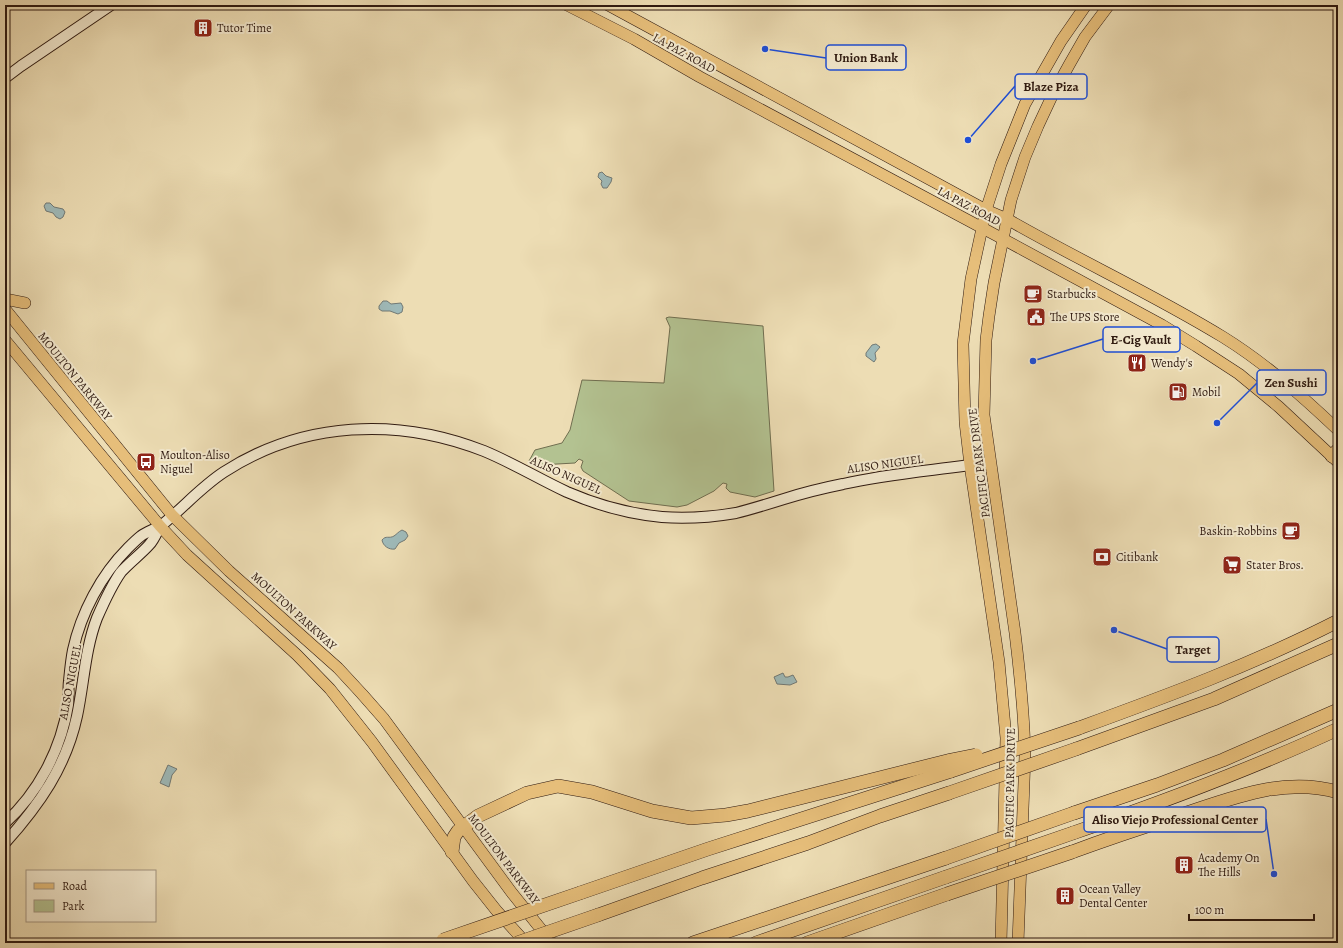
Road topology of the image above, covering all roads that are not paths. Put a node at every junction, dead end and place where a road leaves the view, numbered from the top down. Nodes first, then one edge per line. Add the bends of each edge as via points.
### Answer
1 (111, 5) edge
2 (567, 5) edge
3 (608, 5) edge
4 (1086, 5) edge
5 (1099, 5) edge
6 (1109, 5) edge
7 (1069, 65) junction
8 (5, 78) edge
9 (986, 210) junction
10 (1007, 219) junction
11 (982, 228) junction
12 (1003, 239) junction
13 (5, 299) edge
14 (25, 303) dead end
15 (5, 309) edge
16 (5, 340) edge
17 (1338, 430) edge
18 (1336, 456) edge
19 (990, 462) junction
20 (970, 465) junction
21 (172, 516) junction
22 (160, 526) junction
23 (1338, 621) edge
24 (1338, 644) edge
25 (1338, 710) edge
26 (1338, 729) edge
27 (951, 765) junction
28 (1338, 792) edge
29 (32, 793) junction
30 (41, 799) junction
31 (5, 823) edge
32 (463, 826) junction
33 (5, 843) edge
34 (452, 852) junction
35 (438, 942) edge
36 (517, 943) edge
37 (526, 943) edge
38 (552, 943) edge
39 (694, 943) edge
40 (756, 943) edge
41 (807, 943) edge
42 (1001, 943) edge
43 (1018, 943) edge

1 - 8 street
2 - 11 main road, LA PAZ ROAD
3 - 9 main road, LA PAZ ROAD
4 - 9 main road, PACIFIC PARK DRIVE via 1058,46 1025,104
5 - 7 main road via 1071,48
6 - 7 main road, PACIFIC PARK DRIVE via 1085,37
7 - 10 main road, PACIFIC PARK DRIVE via 1038,126 1011,200
9 - 10 main road, LA PAZ ROAD
9 - 11 main road, PACIFIC PARK DRIVE
10 - 12 main road, PACIFIC PARK DRIVE
10 - 17 main road, LA PAZ ROAD via 1223,338 1283,381
11 - 12 main road, LA PAZ ROAD
11 - 20 main road, PACIFIC PARK DRIVE via 971,279 963,344 965,422
12 - 18 main road, LA PAZ ROAD via 1162,325 1239,374
12 - 19 main road, PACIFIC PARK DRIVE via 986,340 984,415
13 - 14 main road
15 - 21 main road, MOULTON PARKWAY
16 - 22 main road
19 - 20 street, ALISO NIGUEL
19 - 43 main road, PACIFIC PARK DRIVE via 1020,668 1024,727
20 - 21 street, ALISO NIGUEL via 849,482 735,513 688,518 665,517 643,515 588,500 488,452 443,437 420,432 370,428 312,435 260,453 225,471
20 - 42 main road, PACIFIC PARK DRIVE via 999,662 1006,738
21 - 22 street, ALISO NIGUEL
21 - 32 main road, MOULTON PARKWAY via 229,571 338,668 384,719
22 - 29 street, ALISO NIGUEL via 142,535 125,550 98,586 73,649 68,704 62,730 44,773
22 - 30 street, ALISO NIGUEL via 150,544 122,572 108,592 87,654 73,734 55,777
22 - 34 main road via 187,555 297,655 330,689
23 - 27 highway, bridge via 1198,684 1020,748
24 - 36 highway, bridge via 1214,699 949,794
25 - 39 highway, bridge via 1223,760 1157,785
26 - 40 highway, bridge via 1210,784 1143,809
27 - 32 highway via 748,811 690,818 652,811 592,792 558,786 527,793 478,816
27 - 35 highway, bridge
28 - 41 highway, bridge via 1296,786 1260,790 1134,830
29 - 30 street
29 - 31 street, ALISO NIGUEL
30 - 33 street, ALISO NIGUEL
32 - 34 highway via 454,837
32 - 38 main road, MOULTON PARKWAY
34 - 37 main road

